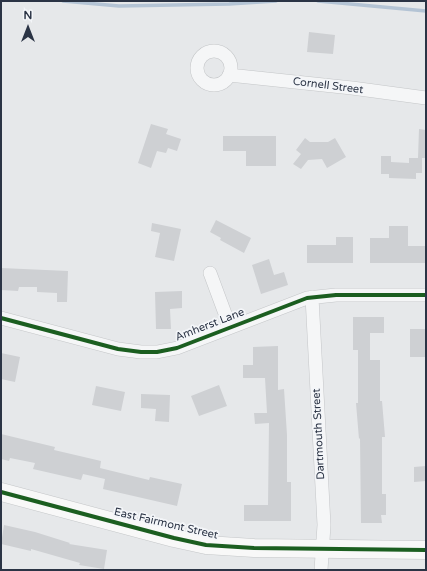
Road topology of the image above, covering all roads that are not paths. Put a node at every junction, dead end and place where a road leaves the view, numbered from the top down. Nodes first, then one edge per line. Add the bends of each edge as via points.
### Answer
1 (229, 75) dead end
2 (426, 98) edge
3 (210, 273) dead end
4 (426, 295) edge
5 (312, 298) junction
6 (1, 318) edge
7 (230, 327) junction
8 (1, 492) edge
9 (323, 549) junction
10 (426, 550) edge
11 (321, 570) edge

1 - 2 street, Cornell Street
3 - 7 street
4 - 5 street, Amherst Lane via 343,295
5 - 7 street, Amherst Lane
5 - 9 street, Dartmouth Street via 324,525
6 - 7 street, Amherst Lane via 111,348 142,352 170,350
8 - 9 street, East Fairmont Street via 206,545 235,548
9 - 10 street, East Fairmont Street
9 - 11 street, Dartmouth Street

